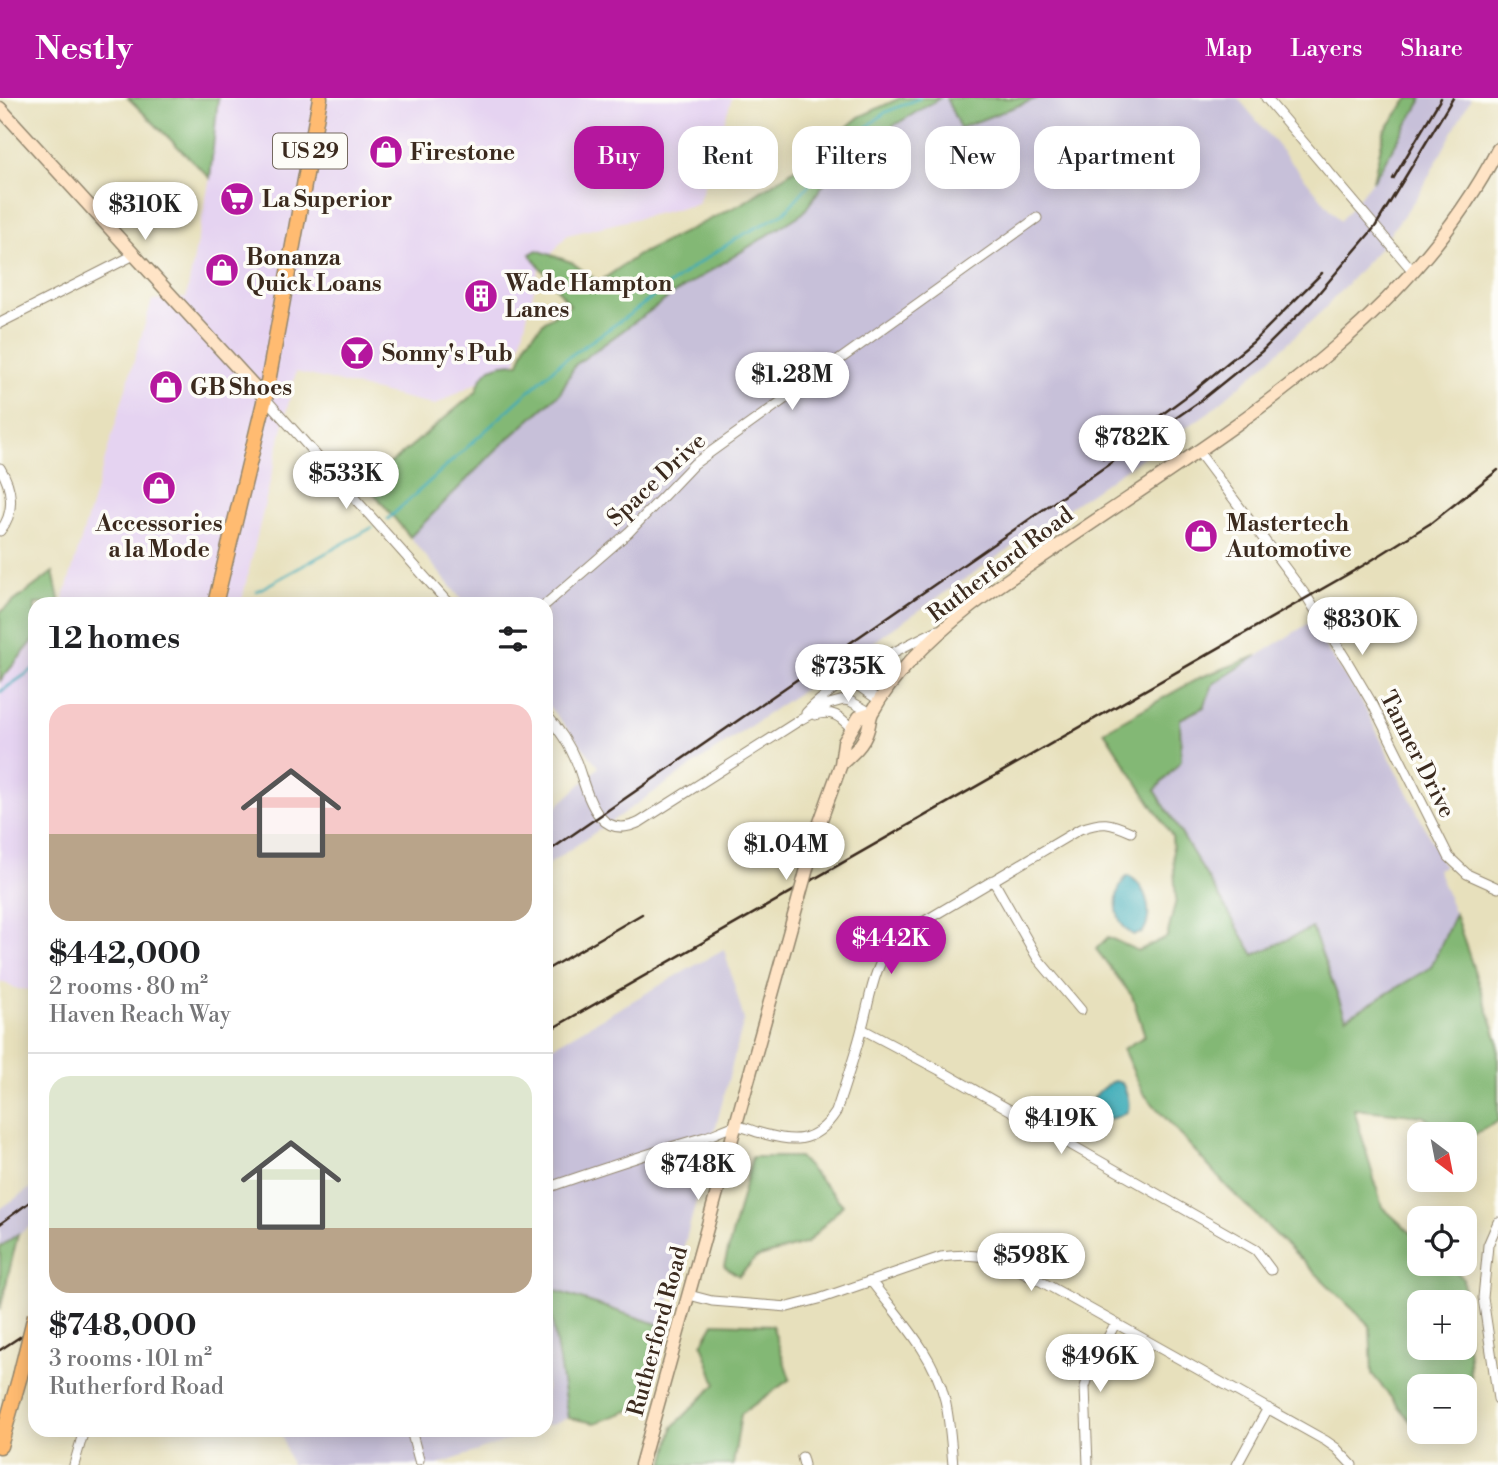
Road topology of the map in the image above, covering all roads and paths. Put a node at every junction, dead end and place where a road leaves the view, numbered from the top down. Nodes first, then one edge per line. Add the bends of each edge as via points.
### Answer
1 (320, 98) edge
2 (1266, 98) edge
3 (0, 108) edge
4 (1497, 155) edge
5 (1037, 218) dead end
6 (134, 255) junction
7 (1412, 270) junction
8 (0, 323) edge
9 (265, 398) junction
10 (1197, 450) junction
11 (0, 468) edge
12 (0, 531) edge
13 (217, 597) edge
14 (443, 597) edge
15 (553, 598) edge
16 (949, 625) junction
17 (847, 682) junction
18 (880, 701) junction
19 (871, 713) junction
20 (800, 720) junction
21 (553, 724) edge
22 (851, 729) junction
23 (841, 764) junction
24 (1131, 832) dead end
25 (993, 880) junction
26 (1498, 888) edge
27 (1081, 1010) dead end
28 (862, 1029) junction
29 (736, 1126) junction
30 (553, 1186) edge
31 (1498, 1222) edge
32 (1271, 1270) dead end
33 (871, 1281) junction
34 (689, 1295) junction
35 (1115, 1324) junction
36 (1493, 1340) edge
37 (28, 1343) edge
38 (1498, 1399) edge
39 (1268, 1408) junction
40 (81, 1437) edge
41 (413, 1437) edge
42 (0, 1446) edge
43 (419, 1460) dead end
44 (74, 1465) edge
45 (641, 1465) edge
46 (953, 1465) edge
47 (1088, 1465) edge
48 (1237, 1465) edge
49 (1352, 1465) edge

1 - 9 main road, US 29
2 - 7 street
3 - 6 street
4 - 7 street, Rutherford Road
5 - 15 street, Space Drive via 694,464 629,532
6 - 8 street
6 - 9 street
7 - 10 street, Rutherford Road via 1332,351
9 - 13 main road, US 29
9 - 14 street
10 - 16 street, Rutherford Road
10 - 26 street, Tanner Drive via 1307,597 1347,661 1449,857 1467,874
11 - 12 street via 9,489 10,507
16 - 17 street via 907,644
16 - 18 street, Rutherford Road
17 - 18 street
17 - 20 street via 820,699
18 - 19 street, Rutherford Road
19 - 20 street via 844,700
19 - 22 street, Rutherford Road via 859,717
19 - 23 street, Rutherford Road via 861,744
20 - 21 street via 626,827 605,821 594,811 570,748
20 - 22 street via 830,712
22 - 23 street, Rutherford Road
23 - 29 street, Rutherford Road, bridge via 819,825
24 - 25 street via 1112,823 1097,823
25 - 27 street via 1038,959
25 - 28 street via 896,938 883,953 874,977
28 - 29 street via 836,1112 820,1131 798,1140
28 - 32 street via 1256,1250
29 - 30 street
29 - 34 street, Rutherford Road
31 - 36 street via 1488,1245 1483,1280 1484,1316
33 - 34 street via 788,1307
33 - 35 street via 941,1257 985,1255
33 - 46 street via 919,1343 939,1379 949,1417
34 - 45 street, Rutherford Road
35 - 39 street
35 - 47 street via 1086,1387
36 - 38 street
37 - 42 main road, bridge
39 - 48 street
39 - 49 street via 1336,1448
40 - 44 street
41 - 43 street

